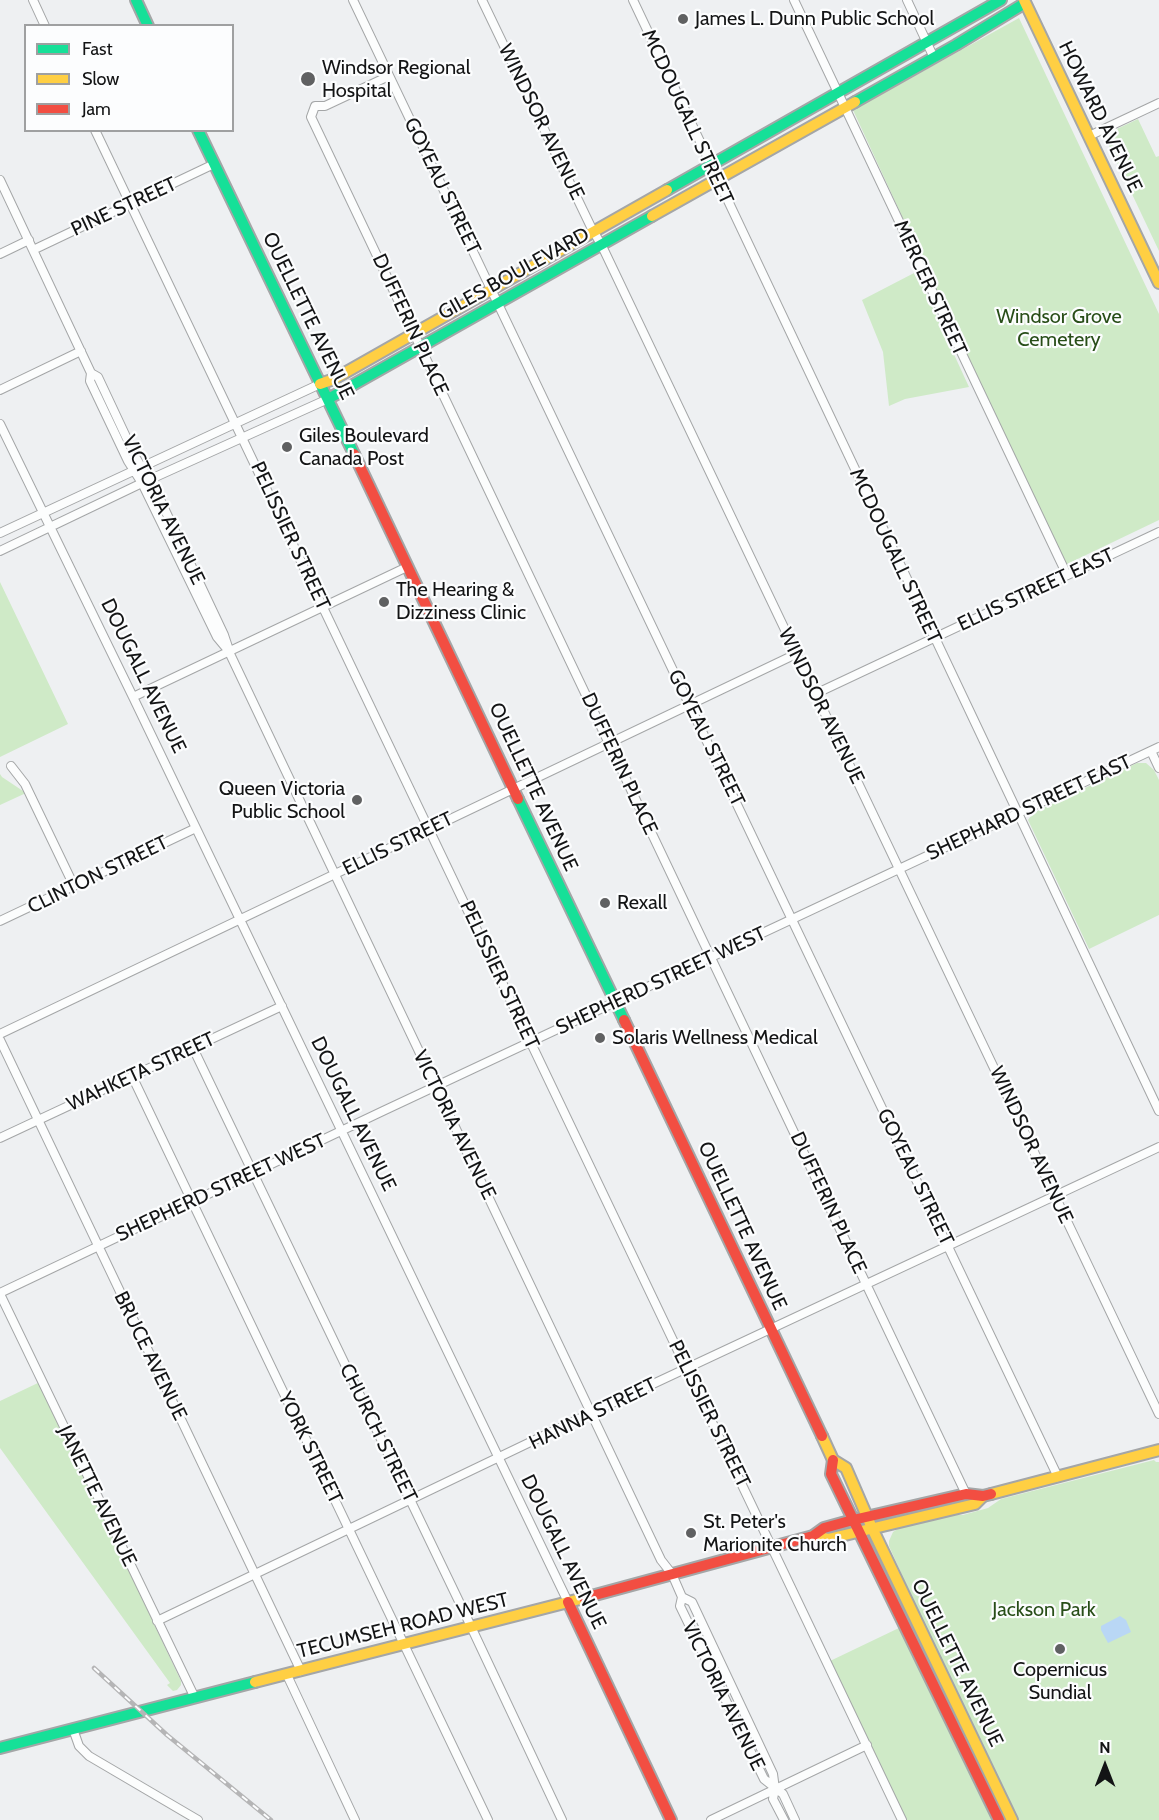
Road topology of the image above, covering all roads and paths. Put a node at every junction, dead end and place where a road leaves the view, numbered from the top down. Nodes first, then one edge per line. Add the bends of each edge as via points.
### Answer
1 (33, 0) edge
2 (136, 0) edge
3 (353, 0) edge
4 (482, 0) edge
5 (633, 0) edge
6 (794, 0) edge
7 (907, 0) edge
8 (1001, 0) edge
9 (1027, 1) edge
10 (44, 24) edge
11 (147, 24) edge
12 (927, 42) junction
13 (934, 58) junction
14 (389, 76) junction
15 (837, 92) junction
16 (1159, 103) edge
17 (845, 108) junction
18 (96, 132) edge
19 (199, 132) edge
20 (1089, 136) junction
21 (214, 164) junction
22 (711, 165) junction
23 (0, 180) edge
24 (718, 180) junction
25 (130, 204) junction
26 (594, 232) junction
27 (29, 240) junction
28 (602, 246) junction
29 (33, 250) junction
30 (0, 254) edge
31 (1159, 283) edge
32 (492, 290) junction
33 (498, 304) junction
34 (415, 334) junction
35 (421, 348) junction
36 (81, 351) junction
37 (91, 373) junction
38 (320, 384) junction
39 (0, 390) edge
40 (328, 399) junction
41 (0, 424) edge
42 (235, 424) junction
43 (241, 437) junction
44 (142, 467) junction
45 (134, 471) junction
46 (150, 479) junction
47 (142, 483) junction
48 (43, 513) junction
49 (51, 527) junction
50 (1159, 532) edge
51 (0, 533) edge
52 (0, 551) edge
53 (407, 567) junction
54 (1067, 575) junction
55 (323, 606) junction
56 (934, 638) junction
57 (228, 650) junction
58 (796, 654) junction
59 (815, 694) junction
60 (133, 696) junction
61 (690, 705) junction
62 (609, 743) junction
63 (1159, 747) edge
64 (1150, 751) junction
65 (11, 766) dead end
66 (1159, 768) edge
67 (513, 788) junction
68 (1017, 814) junction
69 (196, 828) junction
70 (429, 829) junction
71 (899, 870) junction
72 (334, 874) junction
73 (74, 886) junction
74 (240, 919) junction
75 (792, 920) junction
76 (0, 921) edge
77 (711, 957) junction
78 (615, 1003) junction
79 (282, 1006) junction
80 (0, 1034) edge
81 (0, 1040) edge
82 (531, 1042) junction
83 (193, 1048) junction
84 (132, 1076) junction
85 (436, 1086) junction
86 (1159, 1111) edge
87 (38, 1120) junction
88 (342, 1131) junction
89 (0, 1138) edge
90 (1159, 1147) edge
91 (253, 1173) junction
92 (1055, 1196) junction
93 (193, 1201) junction
94 (98, 1246) junction
95 (949, 1246) junction
96 (867, 1285) junction
97 (0, 1294) edge
98 (771, 1330) junction
99 (687, 1369) junction
100 (591, 1413) junction
101 (1159, 1414) edge
102 (1159, 1450) edge
103 (499, 1459) junction
104 (833, 1460) junction
105 (1058, 1477) junction
106 (966, 1494) junction
107 (983, 1496) junction
108 (411, 1501) junction
109 (867, 1517) junction
110 (853, 1520) junction
111 (872, 1528) junction
112 (350, 1530) junction
113 (858, 1532) junction
114 (813, 1536) junction
115 (772, 1547) junction
116 (672, 1574) junction
117 (255, 1575) junction
118 (682, 1598) junction
119 (568, 1602) junction
120 (157, 1621) junction
121 (472, 1627) junction
122 (404, 1644) junction
123 (301, 1671) junction
124 (287, 1675) junction
125 (195, 1698) junction
126 (73, 1729) junction
127 (867, 1746) junction
128 (0, 1748) edge
129 (776, 1789) junction
130 (198, 1820) edge
131 (355, 1820) edge
132 (489, 1820) edge
133 (562, 1820) edge
134 (671, 1820) edge
135 (711, 1820) edge
136 (784, 1820) edge
137 (795, 1820) edge
138 (902, 1820) edge
139 (999, 1820) edge
140 (1012, 1820) edge

1 - 10 street
2 - 11 main road
3 - 14 street, GOYEAU STREET
4 - 26 street, WINDSOR AVENUE
5 - 22 street, MCDOUGALL STREET
6 - 15 street, MERCER STREET
7 - 12 street
8 - 12 main road, GILES BOULEVARD
9 - 13 main road, GILES BOULEVARD
9 - 20 main road, HOWARD AVENUE
12 - 13 street
12 - 15 main road, GILES BOULEVARD
13 - 17 main road, GILES BOULEVARD
14 - 32 street, GOYEAU STREET
14 - 34 street, DUFFERIN PLACE via 325,106 315,106 312,117
15 - 17 street, MERCER STREET
15 - 22 main road, GILES BOULEVARD
16 - 20 street
17 - 24 main road, GILES BOULEVARD
17 - 54 street, MERCER STREET
18 - 25 street, PELISSIER STREET
19 - 21 main road, OUELLETTE AVENUE
20 - 31 main road, HOWARD AVENUE
21 - 25 street, PINE STREET
21 - 38 main road, OUELLETTE AVENUE
22 - 24 street, MCDOUGALL STREET
22 - 26 main road, GILES BOULEVARD
23 - 27 street, VICTORIA AVENUE
24 - 28 main road, GILES BOULEVARD
24 - 56 street, MCDOUGALL STREET
25 - 29 street, PINE STREET
25 - 42 street, PELISSIER STREET
26 - 28 street, WINDSOR AVENUE
26 - 32 main road, GILES BOULEVARD
27 - 29 street, VICTORIA AVENUE
27 - 30 street
28 - 33 main road, GILES BOULEVARD
28 - 58 street, WINDSOR AVENUE
29 - 36 street, VICTORIA AVENUE
32 - 33 street, GOYEAU STREET
32 - 34 main road, GILES BOULEVARD
33 - 35 main road, GILES BOULEVARD
33 - 61 street, GOYEAU STREET
34 - 35 street, DUFFERIN PLACE
34 - 38 main road, GILES BOULEVARD
35 - 40 main road, GILES BOULEVARD
35 - 62 street, DUFFERIN PLACE
36 - 37 street, VICTORIA AVENUE
36 - 39 street
37 - 44 street, VICTORIA AVENUE via 98,376
37 - 45 street, VICTORIA AVENUE via 90,381
38 - 40 main road, OUELLETTE AVENUE
38 - 42 street, GILES BOULEVARD
40 - 43 street, GILES BOULEVARD
40 - 53 main road, OUELLETTE AVENUE
41 - 48 street, DOUGALL AVENUE
42 - 43 street, PELISSIER STREET
42 - 44 street, GILES BOULEVARD
43 - 46 street, GILES BOULEVARD
43 - 55 street, PELISSIER STREET
44 - 45 street, GILES BOULEVARD
44 - 46 street, VICTORIA AVENUE
45 - 47 street, VICTORIA AVENUE
45 - 48 street, GILES BOULEVARD
46 - 47 street, GILES BOULEVARD
46 - 57 street, VICTORIA AVENUE
47 - 49 street, GILES BOULEVARD
47 - 57 street, VICTORIA AVENUE via 217,637
48 - 49 street, DOUGALL AVENUE
48 - 51 street, GILES BOULEVARD
49 - 52 street, GILES BOULEVARD
49 - 60 street, DOUGALL AVENUE
50 - 54 street, ELLIS STREET EAST
53 - 55 street
53 - 67 main road, OUELLETTE AVENUE
54 - 56 street, ELLIS STREET EAST
55 - 57 street
55 - 70 street, PELISSIER STREET
56 - 59 street, ELLIS STREET EAST
56 - 68 street, MCDOUGALL STREET
57 - 60 street
57 - 72 street, VICTORIA AVENUE
58 - 59 street, WINDSOR AVENUE
58 - 61 street, ELLIS STREET
59 - 71 street, WINDSOR AVENUE
60 - 69 street, DOUGALL AVENUE
61 - 62 street, ELLIS STREET
61 - 75 street, GOYEAU STREET
62 - 67 street, ELLIS STREET
62 - 77 street, DUFFERIN PLACE
63 - 64 street, SHEPHARD STREET EAST
64 - 66 street
64 - 68 street, SHEPHARD STREET EAST
65 - 73 street via 25,784
67 - 70 street, ELLIS STREET
67 - 78 main road, OUELLETTE AVENUE
68 - 71 street, SHEPHARD STREET EAST
68 - 86 street, MCDOUGALL STREET
69 - 73 street, CLINTON STREET
69 - 74 street, DOUGALL AVENUE
70 - 72 street, ELLIS STREET
70 - 82 street, PELISSIER STREET
71 - 75 street, SHEPHERD STREET WEST
71 - 92 street, WINDSOR AVENUE
72 - 74 street, ELLIS STREET
72 - 85 street, VICTORIA AVENUE
73 - 76 street, CLINTON STREET
74 - 79 street, DOUGALL AVENUE
74 - 80 street, ELLIS STREET
75 - 77 street, SHEPHERD STREET WEST
75 - 95 street, GOYEAU STREET
77 - 78 street, SHEPHERD STREET WEST
77 - 96 street, DUFFERIN PLACE
78 - 82 street, SHEPHERD STREET WEST
78 - 98 main road, OUELLETTE AVENUE
79 - 83 street, WAHKETA STREET
79 - 88 street, DOUGALL AVENUE
81 - 87 street, BRUCE AVENUE
82 - 85 street, SHEPHERD STREET WEST
82 - 99 street, PELISSIER STREET
83 - 84 street, WAHKETA STREET
83 - 91 street, CHURCH STREET
84 - 87 street, WAHKETA STREET
84 - 93 street, YORK STREET
85 - 88 street, SHEPHERD STREET WEST
85 - 100 street, VICTORIA AVENUE
87 - 89 street, WAHKETA STREET
87 - 94 street, BRUCE AVENUE
88 - 91 street, SHEPHERD STREET WEST
88 - 103 street, DOUGALL AVENUE
90 - 92 street, HANNA STREET
91 - 93 street, SHEPHERD STREET WEST
91 - 108 street, CHURCH STREET
92 - 95 street, HANNA STREET
92 - 101 street, WINDSOR AVENUE
93 - 94 street, SHEPHERD STREET WEST
93 - 112 street, YORK STREET
94 - 97 street, SHEPHERD STREET WEST
94 - 117 street, BRUCE AVENUE
95 - 96 street, HANNA STREET
95 - 105 street, GOYEAU STREET
96 - 98 street, HANNA STREET
96 - 106 street, DUFFERIN PLACE
97 - 120 street, JANETTE AVENUE
98 - 99 street, HANNA STREET
98 - 104 main road, OUELLETTE AVENUE
99 - 100 street, HANNA STREET
99 - 115 street, PELISSIER STREET
100 - 103 street, HANNA STREET
100 - 116 street, VICTORIA AVENUE via 661,1560
102 - 105 main road
103 - 108 street, HANNA STREET
103 - 119 street, DOUGALL AVENUE
104 - 109 main road, OUELLETTE AVENUE via 846,1468
104 - 110 main road, OUELLETTE AVENUE via 831,1474
105 - 107 main road
106 - 107 main road, TECUMSEH ROAD WEST
106 - 109 main road, TECUMSEH ROAD WEST
107 - 111 main road, TECUMSEH ROAD WEST via 975,1504
108 - 112 street, HANNA STREET
108 - 121 street, CHURCH STREET
109 - 110 main road, TECUMSEH ROAD WEST
109 - 111 main road, OUELLETTE AVENUE
110 - 113 main road, OUELLETTE AVENUE
110 - 114 main road, TECUMSEH ROAD WEST via 824,1528
111 - 113 main road, TECUMSEH ROAD WEST
111 - 140 main road, OUELLETTE AVENUE
112 - 117 street, HANNA STREET
112 - 122 street, YORK STREET
113 - 114 main road, TECUMSEH ROAD WEST via 828,1539
113 - 139 main road, OUELLETTE AVENUE
114 - 115 main road, TECUMSEH ROAD WEST
115 - 116 main road, TECUMSEH ROAD WEST
115 - 127 street, PELISSIER STREET
116 - 118 street, VICTORIA AVENUE
116 - 119 main road, TECUMSEH ROAD WEST
117 - 120 street, HANNA STREET
117 - 123 street, BRUCE AVENUE
118 - 129 street, VICTORIA AVENUE via 680,1606 764,1779
118 - 129 street, VICTORIA AVENUE via 692,1602 773,1774
119 - 121 main road, TECUMSEH ROAD WEST
119 - 134 main road, DOUGALL AVENUE
120 - 125 street, JANETTE AVENUE
121 - 122 main road, TECUMSEH ROAD WEST
121 - 133 street, CHURCH STREET
122 - 123 main road, TECUMSEH ROAD WEST
122 - 132 street, YORK STREET
123 - 124 main road, TECUMSEH ROAD WEST
124 - 125 main road, TECUMSEH ROAD WEST
124 - 131 street
125 - 126 main road, TECUMSEH ROAD WEST
126 - 128 main road, TECUMSEH ROAD WEST
126 - 130 street via 79,1746 89,1755
127 - 129 street
127 - 138 street, PELISSIER STREET
129 - 135 street
129 - 136 street, VICTORIA AVENUE via 773,1799
129 - 137 street, VICTORIA AVENUE via 783,1794

